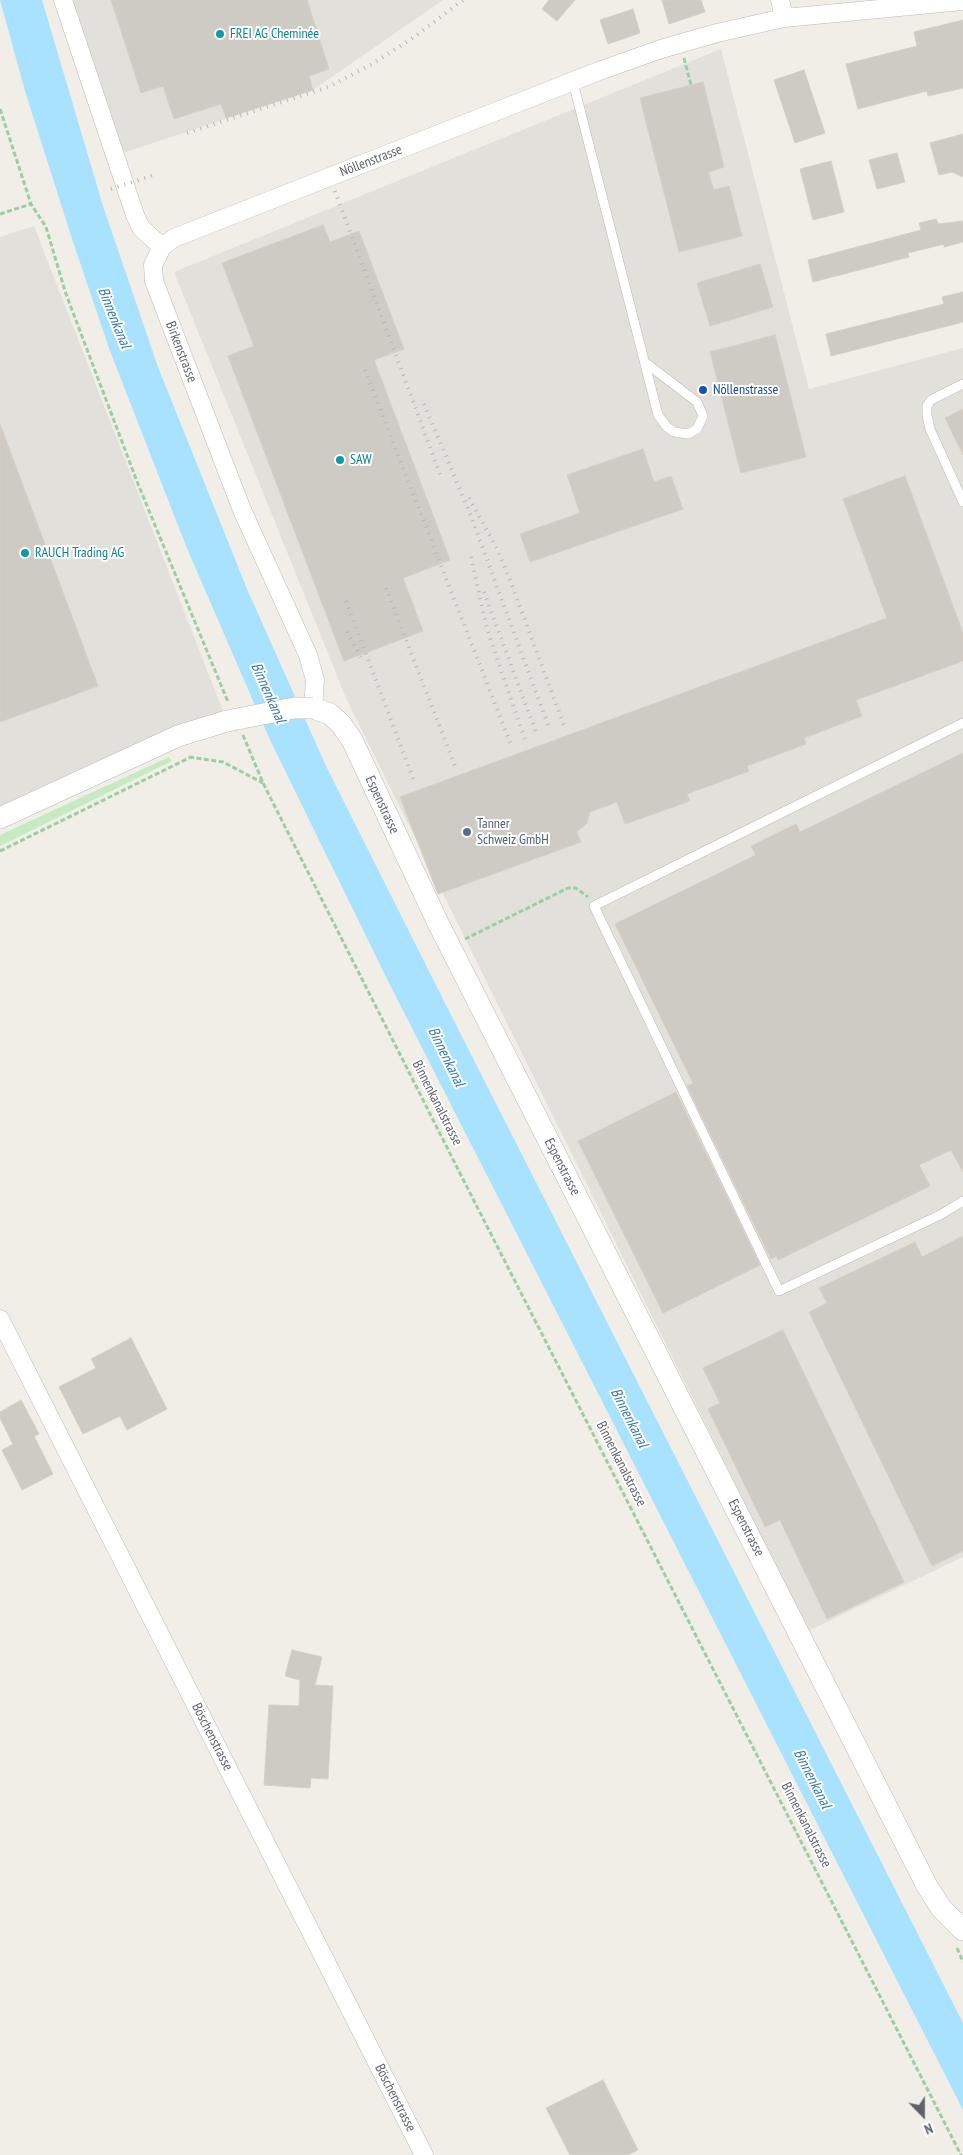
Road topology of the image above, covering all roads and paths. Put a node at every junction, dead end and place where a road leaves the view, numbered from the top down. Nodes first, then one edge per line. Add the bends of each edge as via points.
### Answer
1 (63, 0) edge
2 (780, 0) edge
3 (963, 1) edge
4 (784, 18) junction
5 (683, 52) dead end
6 (573, 82) junction
7 (691, 85) dead end
8 (0, 109) edge
9 (31, 204) junction
10 (0, 214) edge
11 (162, 247) junction
12 (67, 276) dead end
13 (62, 277) junction
14 (646, 364) junction
15 (963, 384) edge
16 (963, 502) edge
17 (321, 711) junction
18 (233, 720) junction
19 (963, 723) edge
20 (178, 736) junction
21 (189, 758) junction
22 (263, 783) junction
23 (0, 818) edge
24 (0, 851) edge
25 (594, 906) junction
26 (450, 947) junction
27 (963, 1201) edge
28 (0, 1319) edge
29 (963, 1930) edge
30 (424, 2155) edge
31 (961, 2155) edge

1 - 11 street via 135,215 141,228
2 - 4 street
3 - 4 street, Nöllenstrasse
4 - 6 street, Nöllenstrasse via 668,47
5 - 7 path
6 - 11 street, Nöllenstrasse via 174,238
6 - 14 lane
8 - 9 path, Binnenkanalstrasse
9 - 10 path
9 - 13 path, Binnenkanalstrasse via 46,227
11 - 17 street, Birkenstrasse via 153,265 154,281 242,510 308,655
12 - 13 path
13 - 18 path, Binnenkanalstrasse via 138,484
14 - 14 lane via 661,422 682,434 697,429 703,416 697,402
15 - 16 lane via 931,400 927,406 930,429
17 - 18 street, bridge via 294,708
17 - 26 street, Espenstrasse via 341,724 352,740
18 - 20 street
18 - 22 path, Binnenkanalstrasse
19 - 25 lane
20 - 21 path
20 - 23 street
21 - 22 path via 223,762
21 - 24 path
22 - 31 path, Binnenkanalstrasse
25 - 26 path via 586,893 568,888
25 - 27 lane via 779,1291
26 - 29 street, Espenstrasse via 927,1886 941,1908
28 - 30 street, Böschenstrasse

